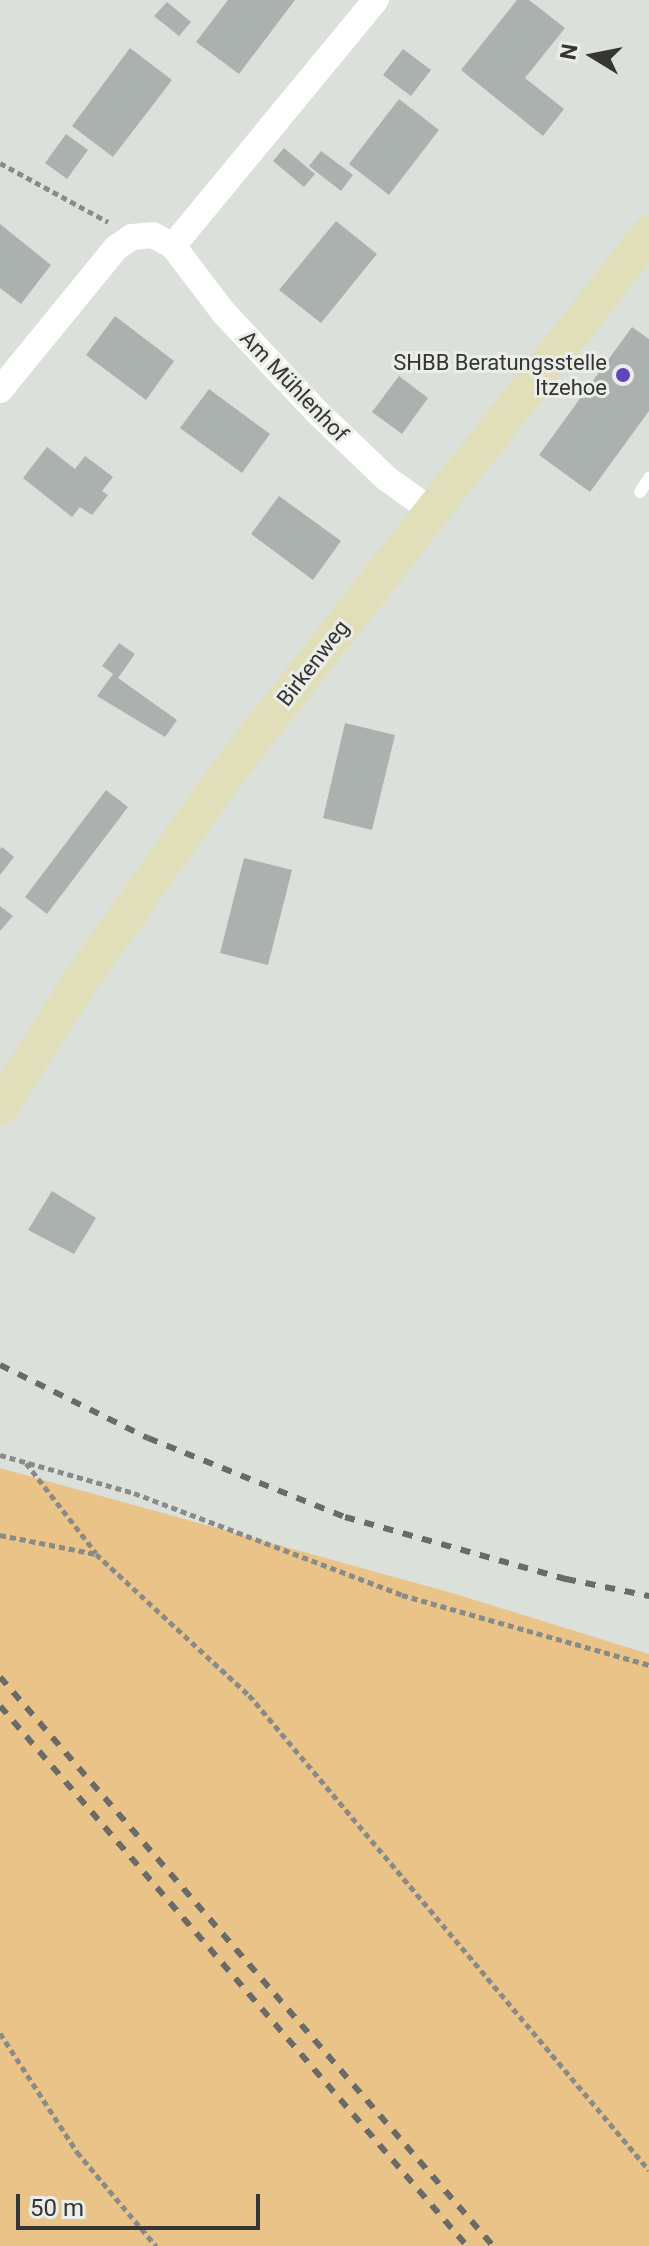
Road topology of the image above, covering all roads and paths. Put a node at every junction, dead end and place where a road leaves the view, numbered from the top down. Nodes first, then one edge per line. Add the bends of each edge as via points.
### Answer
1 (376, 0) edge
2 (0, 163) edge
3 (649, 234) edge
4 (132, 237) junction
5 (173, 246) junction
6 (0, 390) edge
7 (649, 478) edge
8 (640, 492) dead end
9 (432, 511) junction
10 (0, 1108) edge
11 (0, 1455) edge
12 (26, 1463) junction
13 (0, 1535) edge
14 (96, 1554) junction
15 (649, 1665) edge
16 (0, 2033) edge
17 (649, 2170) edge
18 (156, 2246) edge

1 - 5 street
2 - 4 path
3 - 9 street, Birkenweg
4 - 5 street via 153,235
4 - 6 street via 75,296
5 - 9 street, Am Mühlenhof via 224,313 319,414 386,478
7 - 8 lane
9 - 10 street, Birkenweg via 232,767 81,980
11 - 12 path
12 - 14 path
12 - 15 path via 134,1493 402,1595
13 - 14 path
14 - 17 path via 249,1695
16 - 18 path via 77,2152

